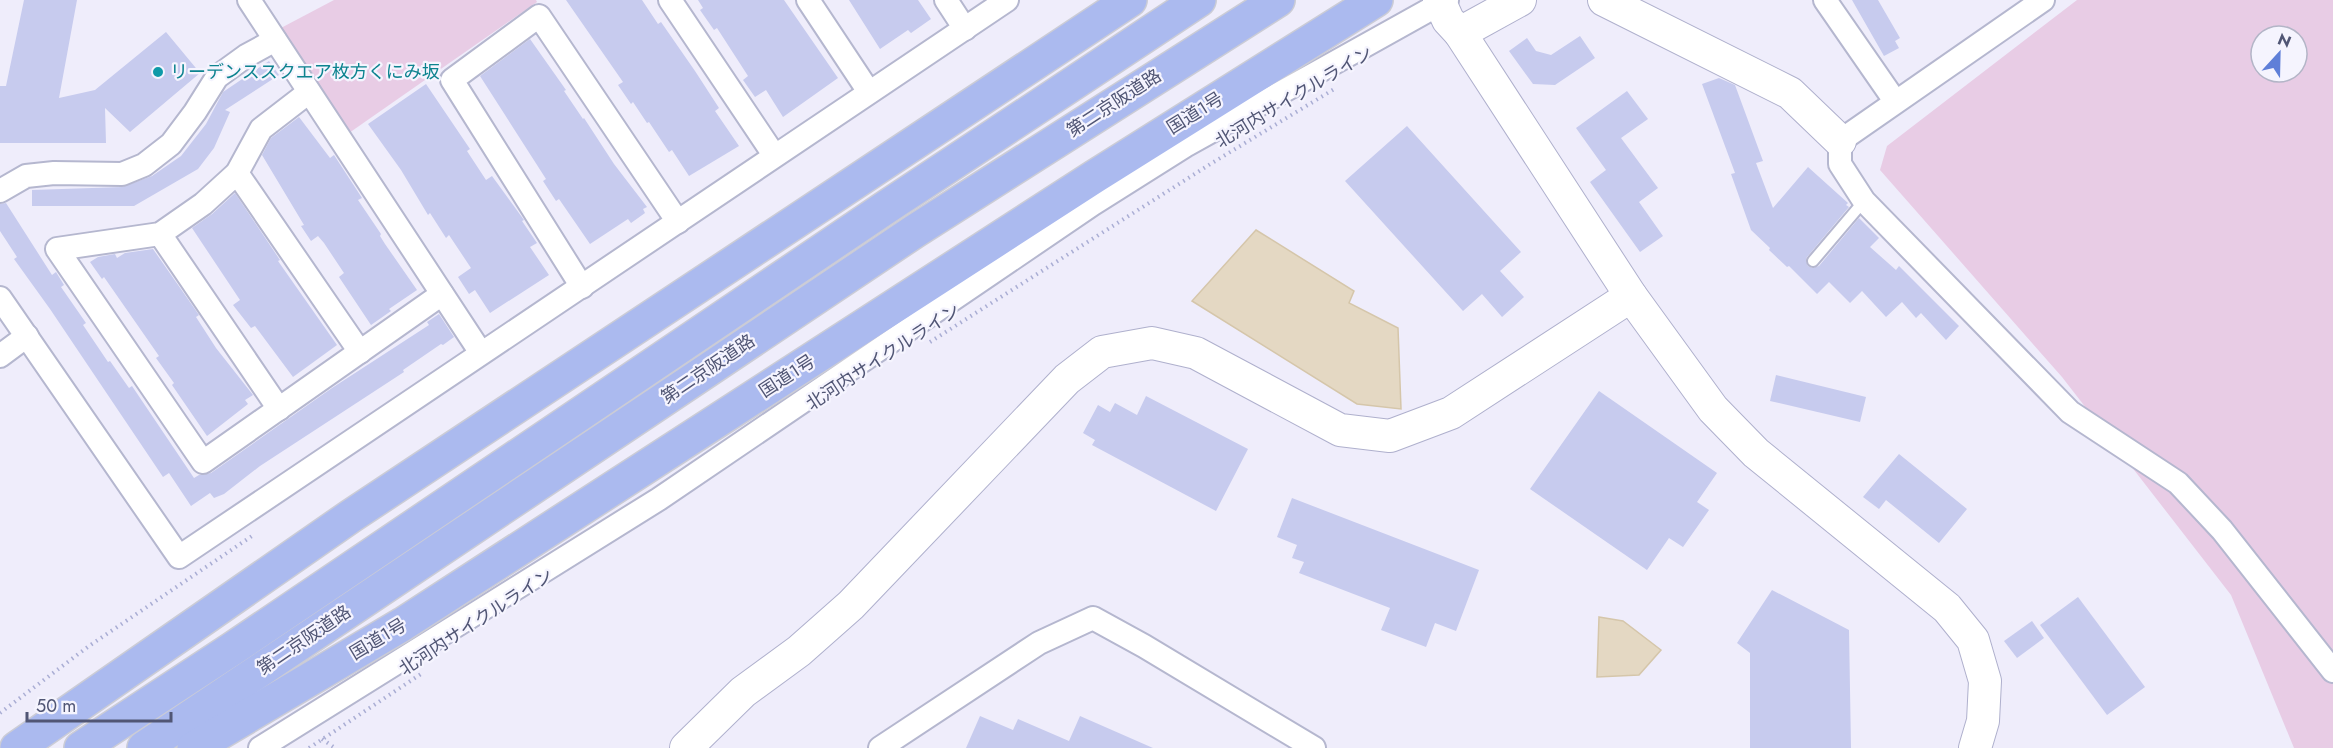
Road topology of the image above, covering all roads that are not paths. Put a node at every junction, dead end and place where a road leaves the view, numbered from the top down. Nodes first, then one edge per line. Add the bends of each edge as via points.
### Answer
1 (249, 0) edge
2 (670, 0) edge
3 (808, 0) edge
4 (946, 0) edge
5 (1007, 0) edge
6 (1130, 0) edge
7 (1199, 0) edge
8 (1278, 0) edge
9 (1376, 0) edge
10 (1520, 0) edge
11 (1604, 0) edge
12 (1825, 0) edge
13 (2043, 0) edge
14 (1442, 1) edge
15 (965, 29) junction
16 (1460, 33) junction
17 (275, 40) junction
18 (309, 92) junction
19 (869, 92) junction
20 (1895, 101) junction
21 (1840, 141) junction
22 (774, 155) junction
23 (237, 173) junction
24 (0, 191) edge
25 (1864, 201) junction
26 (678, 222) junction
27 (160, 234) junction
28 (1813, 261) dead end
29 (582, 287) junction
30 (442, 294) junction
31 (1631, 296) junction
32 (0, 298) edge
33 (27, 336) junction
34 (360, 352) junction
35 (481, 353) junction
36 (0, 356) edge
37 (279, 409) junction
38 (2333, 671) edge
39 (16, 748) edge
40 (81, 748) edge
41 (144, 748) edge
42 (194, 748) edge
43 (260, 748) edge
44 (686, 748) edge
45 (880, 748) edge
46 (1314, 748) edge
47 (1975, 748) edge

1 - 17 street
2 - 22 street
3 - 19 street
4 - 15 street
5 - 15 street
6 - 39 highway via 351,516
7 - 40 highway, 第二京阪道路
8 - 41 highway, 第二京阪道路 via 915,231
9 - 42 highway, 国道1号 via 1094,177 403,624
10 - 16 street
11 - 21 street via 1790,93
12 - 20 street
13 - 20 street
14 - 16 street via 1448,20
14 - 43 street via 1185,146 1093,204 659,499
15 - 19 street
16 - 31 street
17 - 18 street
17 - 24 street via 217,77 171,144 144,165 122,174 54,172 26,176
18 - 23 street via 261,129
18 - 30 street
19 - 22 street
20 - 21 street
21 - 25 street via 1840,164
22 - 26 street
23 - 27 street via 203,204
23 - 34 street
25 - 28 lane
25 - 38 street via 2070,412 2178,483 2222,530
26 - 29 street
26 - 29 street via 539,16 452,80
27 - 37 street
27 - 37 street via 57,249 203,462
29 - 35 street
30 - 34 street
30 - 35 street
31 - 44 street via 1451,413 1390,436 1340,430 1196,353 1152,343 1102,352 1067,379 851,604 799,651 743,692
31 - 47 street via 1713,409 1756,453 1947,608 1972,640 1984,681 1983,721
32 - 33 street
33 - 35 street via 179,557
33 - 36 street
34 - 37 street
45 - 46 street via 1039,643 1093,618

